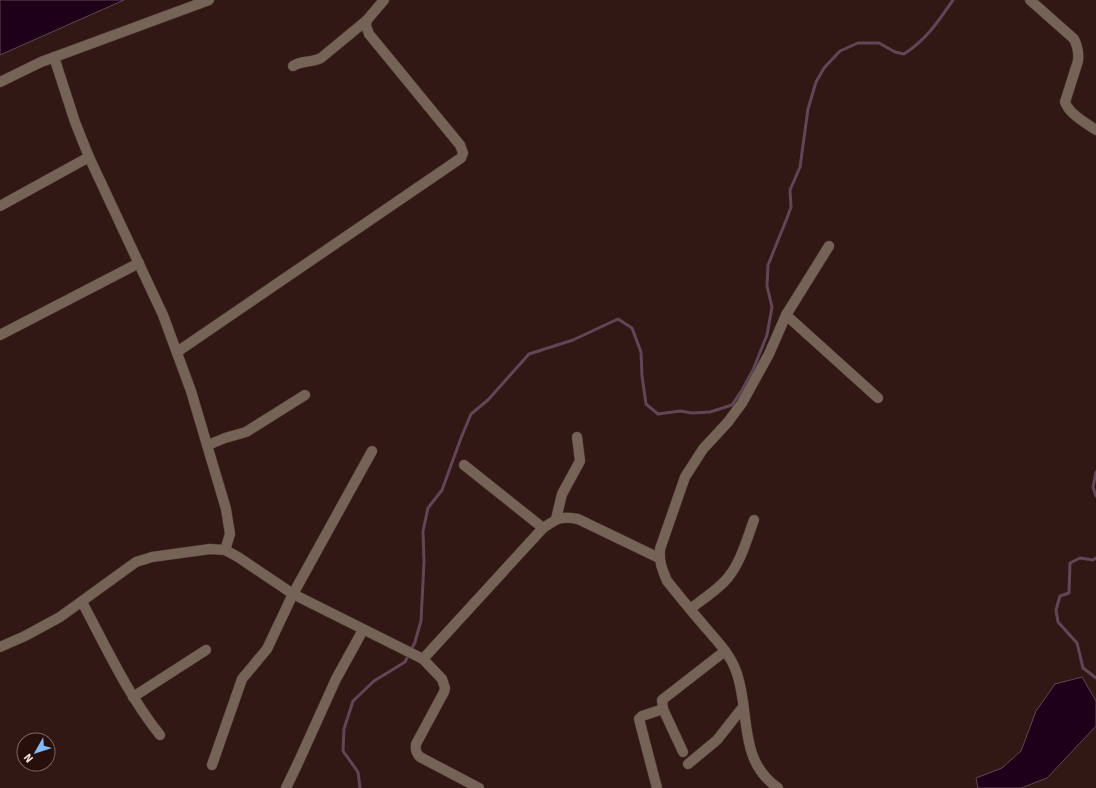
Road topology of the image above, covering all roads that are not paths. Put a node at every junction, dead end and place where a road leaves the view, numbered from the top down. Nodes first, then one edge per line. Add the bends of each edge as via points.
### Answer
1 (209, 0) edge
2 (384, 0) edge
3 (1030, 0) edge
4 (367, 20) junction
5 (54, 57) junction
6 (293, 66) dead end
7 (0, 82) edge
8 (1096, 130) edge
9 (89, 157) junction
10 (0, 206) edge
11 (829, 246) dead end
12 (139, 263) junction
13 (786, 315) junction
14 (0, 335) edge
15 (177, 352) junction
16 (305, 396) dead end
17 (878, 398) dead end
18 (577, 437) dead end
19 (208, 445) junction
20 (372, 451) dead end
21 (464, 465) dead end
22 (556, 519) junction
23 (754, 520) dead end
24 (543, 528) junction
25 (225, 550) junction
26 (659, 558) junction
27 (293, 594) junction
28 (82, 602) junction
29 (690, 609) junction
30 (363, 630) junction
31 (0, 647) edge
32 (206, 650) dead end
33 (725, 651) junction
34 (419, 657) junction
35 (133, 697) junction
36 (743, 707) junction
37 (664, 709) junction
38 (160, 735) dead end
39 (683, 752) dead end
40 (688, 764) dead end
41 (212, 765) dead end
42 (286, 788) edge
43 (479, 788) edge
44 (657, 788) edge
45 (778, 788) edge

1 - 5 street
2 - 4 street
3 - 8 street via 1074,39 1079,54 1078,61 1065,102 1071,111
4 - 6 street via 321,58 302,61
4 - 15 street via 369,34 460,145 461,158
5 - 7 street
5 - 9 street
9 - 10 street
9 - 12 street
11 - 13 street
12 - 14 street
12 - 15 street via 164,315
13 - 17 street
13 - 26 street via 769,354 740,408 703,449 685,477
15 - 19 street
16 - 19 street via 246,432
18 - 22 street via 580,461 562,494
19 - 25 street via 229,522 230,534
20 - 27 street
21 - 24 street
22 - 24 street
22 - 26 street via 564,517 578,520
23 - 29 street via 730,573 717,588
24 - 34 street
25 - 27 street
25 - 28 street via 210,549 152,557 136,562
26 - 29 street via 667,581
27 - 30 street
27 - 41 street via 267,649 242,679
28 - 31 street via 44,626
28 - 35 street
29 - 33 street
30 - 34 street
30 - 42 street via 336,679
32 - 35 street
33 - 36 street via 736,670
33 - 37 street via 664,697
34 - 43 street via 442,679 445,688 415,749 420,757
35 - 38 street
36 - 40 street via 717,740
36 - 45 street via 751,752 762,774
37 - 39 street
37 - 44 street via 639,719

